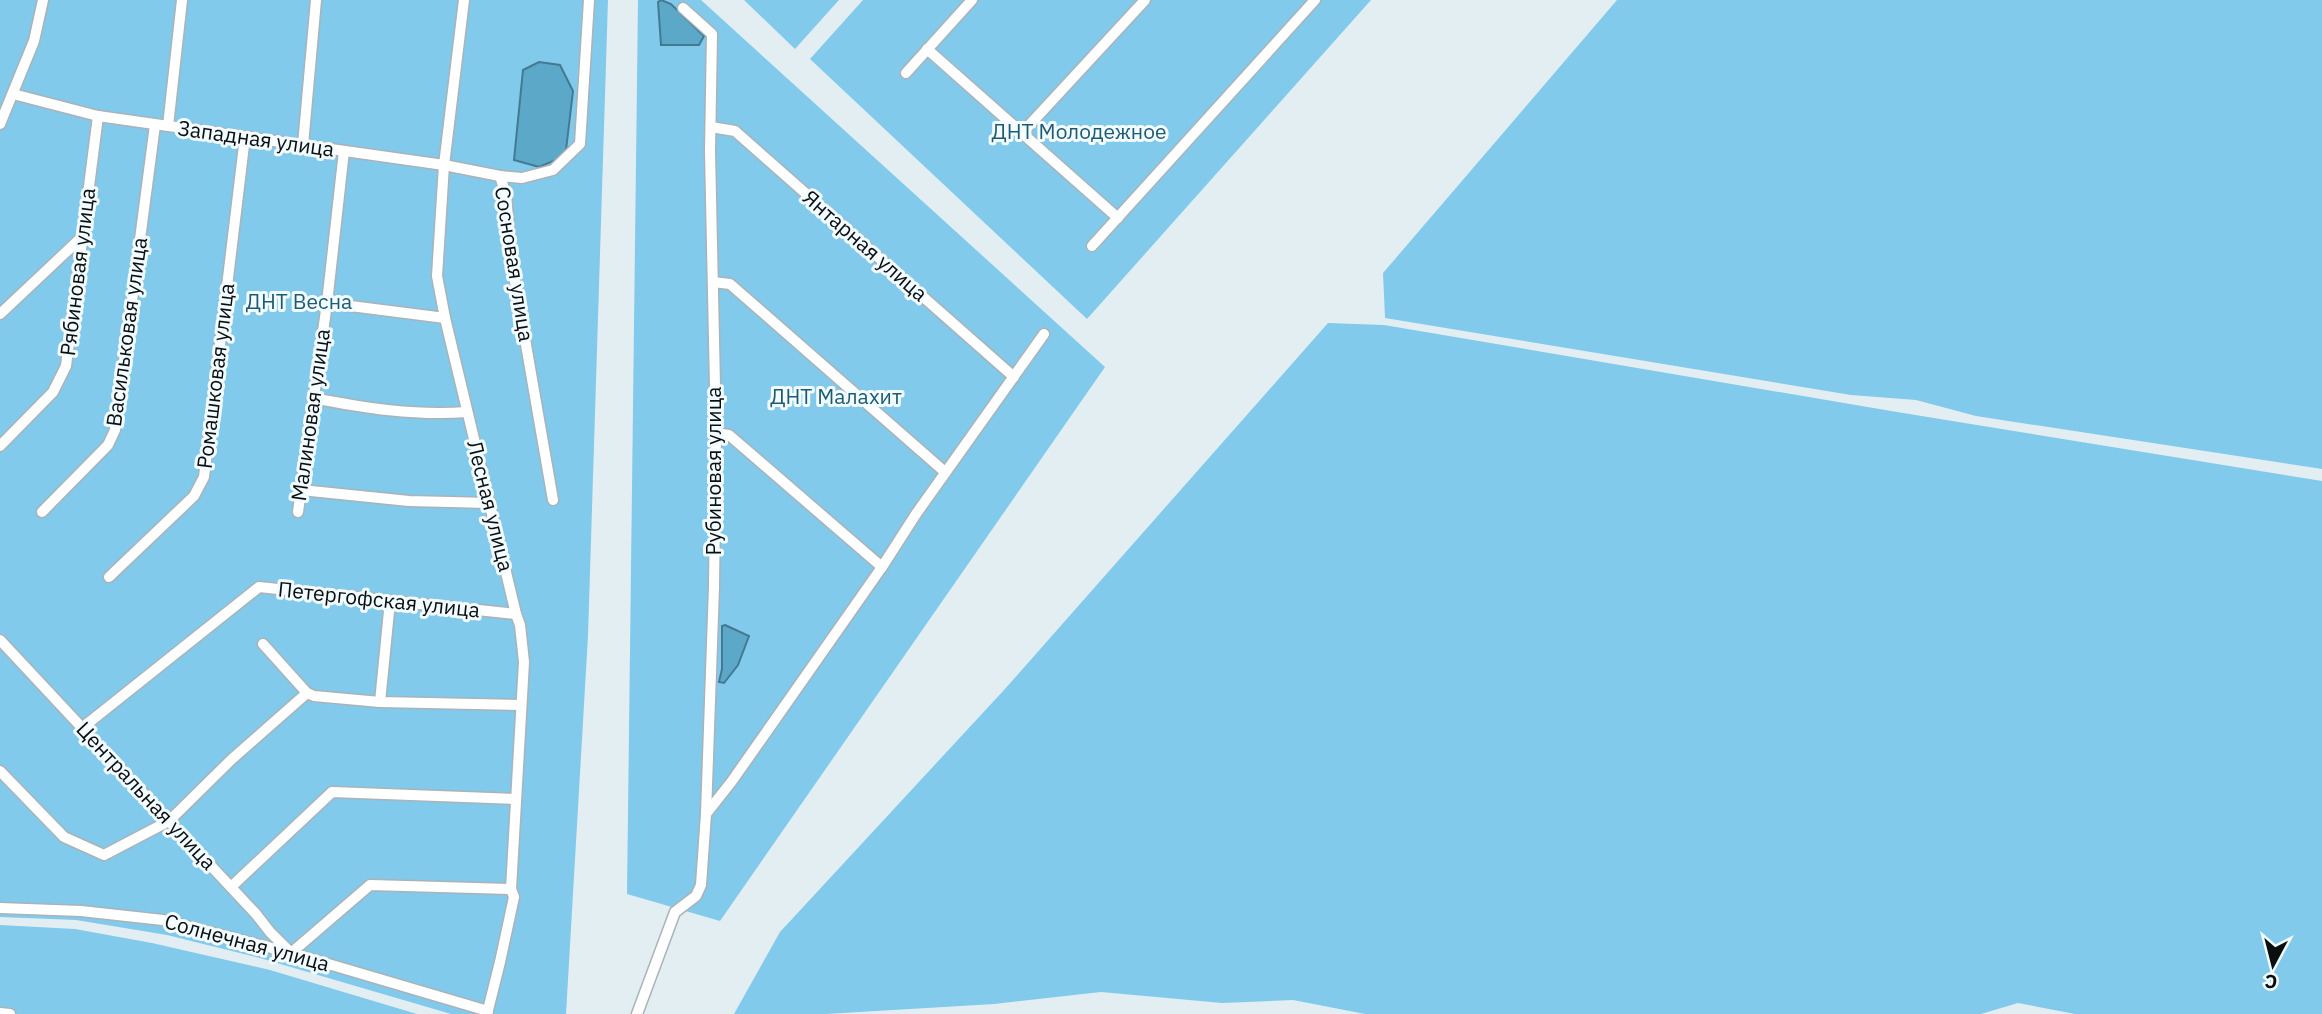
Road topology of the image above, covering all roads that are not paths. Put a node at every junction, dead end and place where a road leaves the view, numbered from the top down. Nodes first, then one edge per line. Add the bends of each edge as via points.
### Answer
1 (43, 0) edge
2 (182, 0) edge
3 (316, 0) edge
4 (464, 0) edge
5 (589, 0) edge
6 (972, 0) edge
7 (1145, 0) edge
8 (1315, 0) edge
9 (683, 8) dead end
10 (927, 50) junction
11 (906, 73) dead end
12 (13, 94) junction
13 (99, 116) junction
14 (0, 124) edge
15 (155, 125) junction
16 (168, 126) junction
17 (711, 127) junction
18 (1022, 133) junction
19 (245, 137) junction
20 (303, 145) junction
21 (344, 151) junction
22 (444, 165) junction
23 (500, 176) junction
24 (1118, 218) junction
25 (83, 236) junction
26 (1092, 246) dead end
27 (713, 282) junction
28 (327, 303) junction
29 (0, 314) edge
30 (445, 318) junction
31 (1044, 334) dead end
32 (1014, 377) junction
33 (313, 398) junction
34 (467, 412) junction
35 (716, 433) junction
36 (0, 446) edge
37 (945, 472) junction
38 (301, 490) junction
39 (553, 500) dead end
40 (489, 503) junction
41 (42, 512) dead end
42 (298, 512) dead end
43 (882, 567) junction
44 (109, 577) dead end
45 (390, 601) junction
46 (516, 614) junction
47 (0, 640) edge
48 (263, 644) dead end
49 (307, 692) junction
50 (380, 702) junction
51 (521, 705) junction
52 (82, 728) junction
53 (0, 771) edge
54 (5, 784) edge
55 (516, 799) junction
56 (706, 814) junction
57 (169, 821) junction
58 (231, 887) junction
59 (512, 889) junction
60 (0, 908) edge
61 (291, 953) junction
62 (0, 1013) edge
63 (487, 1013) edge
64 (10, 1014) edge
65 (637, 1014) edge

1 - 12 street via 34,41
2 - 16 street
3 - 20 street
4 - 22 street, Лесная улица
5 - 23 street, Сосновая улица via 580,144 553,170 522,178
6 - 10 street
7 - 18 street
8 - 24 street
9 - 17 street, Рубиновая улица via 712,34
10 - 11 street
10 - 18 street
12 - 13 street, Западная улица
12 - 14 street
13 - 15 street, Западная улица
13 - 25 street, Рябиновая улица
15 - 16 street, Западная улица
15 - 41 street, Васильковая улица via 115,430 108,445
16 - 19 street, Западная улица
17 - 27 street, Рубиновая улица
17 - 32 street, Янтарная улица via 735,131
18 - 24 street
19 - 20 street, Западная улица
19 - 44 street, Ромашковая улица via 204,477 194,496
20 - 21 street, Западная улица
21 - 22 street, Западная улица
21 - 28 street, Малиновая улица
22 - 23 street, Западная улица
22 - 30 street, Лесная улица via 437,276
23 - 39 street, Сосновая улица
24 - 26 street
25 - 29 street
25 - 36 street, Рябиновая улица via 66,366 53,392
27 - 35 street, Рубиновая улица
27 - 37 street via 730,284
28 - 30 street
28 - 33 street, Малиновая улица
30 - 34 street, Лесная улица
31 - 32 street
32 - 37 street
33 - 34 street via 410,413
33 - 38 street, Малиновая улица
34 - 40 street, Лесная улица
35 - 43 street via 729,435
35 - 56 street, Рубиновая улица
37 - 43 street
38 - 40 street via 409,501
38 - 42 street, Малиновая улица
40 - 46 street, Лесная улица
43 - 56 street
45 - 46 street, Петергофская улица
45 - 50 street
45 - 52 street, Петергофская улица via 259,587
46 - 51 street, Лесная улица via 524,662
47 - 52 street, Центральная улица
48 - 49 street
49 - 50 street
49 - 57 street
50 - 51 street
51 - 55 street, Лесная улица
52 - 57 street, Центральная улица
53 - 54 street
54 - 57 street via 64,836 104,855
55 - 58 street via 332,792
55 - 59 street, Лесная улица
56 - 65 street, Рубиновая улица via 701,885 696,896 675,912
57 - 58 street, Центральная улица
58 - 61 street, Центральная улица
59 - 61 street via 370,885
59 - 63 street, Лесная улица via 514,897
60 - 61 street, Солнечная улица via 163,920
61 - 63 street, Солнечная улица
62 - 64 street

